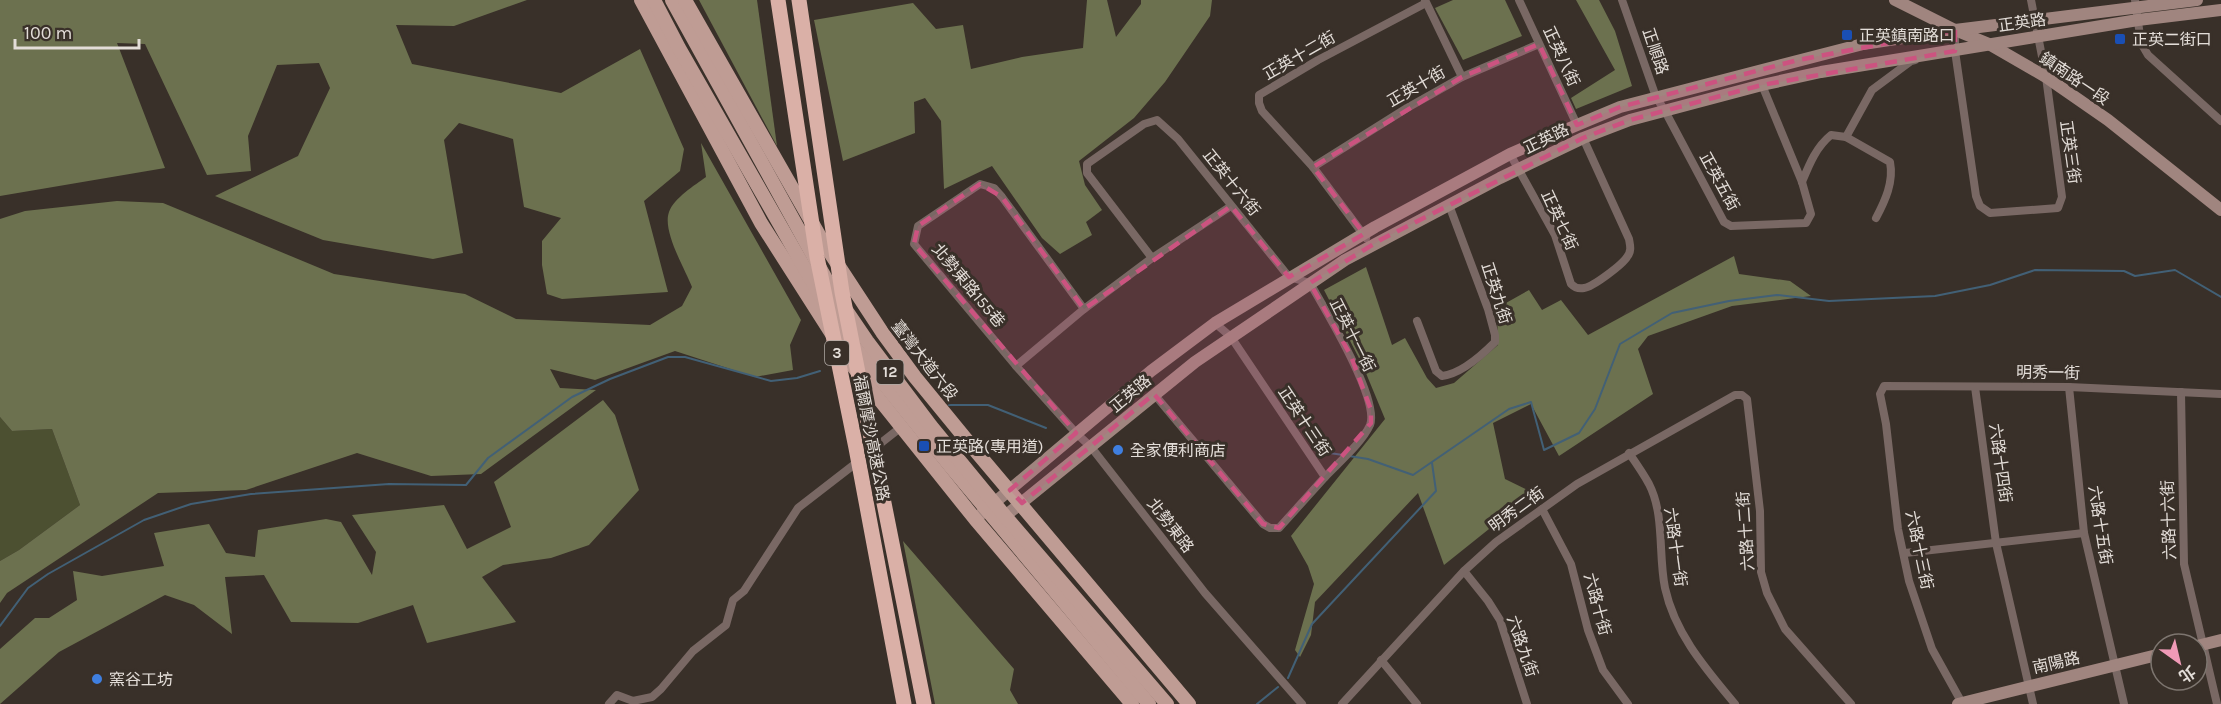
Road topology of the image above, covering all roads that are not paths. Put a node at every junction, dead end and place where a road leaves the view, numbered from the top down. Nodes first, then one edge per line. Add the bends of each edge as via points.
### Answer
1 (641, 0) edge
2 (654, 0) edge
3 (672, 0) edge
4 (685, 0) edge
5 (778, 0) edge
6 (799, 0) edge
7 (1519, 0) edge
8 (1622, 0) edge
9 (1895, 0) edge
10 (2031, 0) edge
11 (2198, 0) edge
12 (1425, 1) edge
13 (2217, 7) edge
14 (2136, 10) edge
15 (2036, 21) junction
16 (1955, 30) junction
17 (2038, 37) junction
18 (1539, 44) junction
19 (1989, 44) junction
20 (1955, 51) junction
21 (1462, 77) junction
22 (2046, 77) junction
23 (1762, 85) junction
24 (1656, 97) junction
25 (1665, 111) junction
26 (2221, 121) edge
27 (1577, 125) junction
28 (1846, 137) junction
29 (1583, 138) junction
30 (1510, 154) junction
31 (1313, 167) junction
32 (1519, 170) junction
33 (1802, 182) junction
34 (1449, 205) junction
35 (1231, 206) junction
36 (2221, 210) edge
37 (1876, 218) dead end
38 (1364, 234) junction
39 (1370, 246) junction
40 (1152, 258) junction
41 (1289, 277) junction
42 (1310, 283) junction
43 (1084, 309) junction
44 (1417, 321) dead end
45 (1215, 323) junction
46 (1231, 337) junction
47 (1016, 366) junction
48 (1975, 387) junction
49 (2069, 387) junction
50 (2181, 392) junction
51 (1154, 394) junction
52 (1880, 394) joint
53 (2221, 394) edge
54 (1747, 399) joint
55 (900, 428) junction
56 (1076, 433) junction
57 (1091, 447) junction
58 (1629, 453) junction
59 (1325, 477) junction
60 (1010, 490) junction
61 (1022, 503) junction
62 (990, 506) junction
63 (1542, 509) junction
64 (975, 519) junction
65 (1001, 519) junction
66 (986, 531) junction
67 (2084, 533) junction
68 (1996, 543) junction
69 (1905, 553) junction
70 (1464, 571) junction
71 (2197, 632) edge
72 (2149, 657) edge
73 (1381, 660) junction
74 (2116, 666) junction
75 (2209, 676) edge
76 (2028, 686) junction
77 (1960, 703) edge
78 (609, 704) edge
79 (904, 704) edge
80 (924, 704) edge
81 (1132, 704) edge
82 (1149, 704) edge
83 (1167, 704) edge
84 (1189, 704) edge
85 (1302, 704) edge
86 (1342, 704) edge
87 (1417, 704) edge
88 (1527, 704) edge
89 (1628, 704) edge
90 (1735, 704) edge
91 (1851, 704) edge
92 (2033, 704) edge
93 (2124, 704) edge
94 (2217, 704) edge

1 - 55 main road, 12 via 761,223 851,364
2 - 62 main road, 臺灣大道六段 / 12 via 820,295 856,349
3 - 62 main road, 臺灣大道六段 / 12 via 831,288
4 - 60 main road, 臺灣大道六段 / 12 via 823,242 862,302 915,377
5 - 79 highway, 福爾摩沙高速公路 / 3, bridge via 817,257
6 - 80 highway, 福爾摩沙高速公路 / 3, bridge via 842,292
7 - 18 street, 正英八街
8 - 24 street, 正順路
9 - 16 street, 鎮南路一段
10 - 15 street, 正英三街
11 - 14 street, 正英路
12 - 21 street
12 - 31 street, 正英十二街 via 1259,95 1262,111
13 - 14 street, 正英路
14 - 15 street, 正英路
14 - 17 street, 正英路
14 - 26 street via 2141,43 2148,55
15 - 16 street, 正英路
15 - 17 street, 正英三街
16 - 19 street, 鎮南路一段
16 - 20 street, 正英三街
16 - 24 street, 正英路 via 1863,44
17 - 19 street, 正英路
17 - 22 street, 正英三街
18 - 21 street, 正英十街
18 - 27 street, 正英八街
19 - 20 street, 正英路
19 - 22 street, 鎮南路一段
20 - 22 street, 正英三街 via 1976,196 1980,206 1990,213 2058,208 2062,197
20 - 23 street, 正英路
20 - 28 street via 1911,61 1872,90
21 - 31 street, 正英十街
22 - 36 street, 鎮南路一段 via 2108,120
23 - 25 street, 正英路
23 - 33 street, 正英五街
24 - 25 street, 正順路
24 - 27 street, 正英路
25 - 29 street, 正英路
25 - 33 street, 正英五街 via 1724,222 1806,223 1811,214
27 - 30 street, 正英路
28 - 33 street via 1831,135 1824,140
28 - 37 street via 1890,162 1893,174
29 - 32 street, 正英路
29 - 32 street, 正英七街 via 1631,249 1627,258 1584,288 1571,284 1555,235
30 - 32 street, 正英七街
30 - 38 street, 正英路
31 - 38 street, 正英十二街
32 - 34 street, 正英路
34 - 39 street, 正英路
34 - 44 street, 正英九街 via 1488,309 1495,342 1485,352 1442,376 1436,371
35 - 40 street
35 - 40 street, 正英十六街 via 1166,126 1157,120 1144,124 1087,164 1087,173
35 - 41 street, 正英十六街
38 - 39 street, 正英十二街
38 - 41 street, 正英路
39 - 42 street, 正英路
40 - 43 street
41 - 42 street
41 - 45 street, 正英路
42 - 46 street, 正英路
42 - 59 street, 正英十一街 via 1351,356 1371,410 1371,423 1364,435
43 - 47 street
43 - 47 street, 北勢東路155巷 via 994,188 980,184 918,226 914,244
45 - 46 street, 正英十三街
45 - 56 street, 正英路
46 - 51 street, 正英路
46 - 59 street, 正英十三街
47 - 56 street, 北勢東路
48 - 49 street, 明秀一街
48 - 52 street, 明秀一街 via 1884,386
48 - 68 street, 六路十四街
49 - 50 street, 明秀一街
49 - 67 street, 六路十五街
50 - 53 street, 明秀一街
50 - 71 street, 六路十六街 via 2184,564
51 - 57 street, 正英路
51 - 59 street, 正英十三街 via 1270,528 1279,528
52 - 69 street, 六路十三街 via 1898,529
54 - 58 street, 明秀二街 via 1736,395
54 - 91 street, 六路十二街 via 1760,511 1761,572 1767,592 1785,629
55 - 64 main road, 12
55 - 78 street via 798,508 744,591 733,600 726,625 693,651 661,689 652,697 633,701 617,695
56 - 57 street, 北勢東路
56 - 60 street, 正英路
57 - 61 street, 正英路
57 - 85 street, 北勢東路 via 1205,593
58 - 63 street, 明秀二街
58 - 90 street, 六路十一街 via 1649,484 1656,507 1665,588 1674,616 1700,662
60 - 61 main road, 臺灣大道六段 / 12
60 - 62 street, 正英路
61 - 65 street, 正英路
61 - 84 main road, 臺灣大道六段 / 12
62 - 64 street, 正英路
62 - 65 main road, 臺灣大道六段 / 12
63 - 70 street, 明秀二街
63 - 89 street, 六路十街 via 1571,564 1603,670
64 - 66 main road, 12
65 - 66 street, 正英路
65 - 82 main road, 臺灣大道六段 / 12
65 - 83 main road, 臺灣大道六段 / 12
66 - 81 main road, 12
67 - 68 street
67 - 74 street, 六路十五街
68 - 69 street
68 - 76 street, 六路十四街
69 - 77 street, 六路十三街 via 1909,581 1932,649
70 - 73 street, 明秀二街
70 - 88 street, 六路九街 via 1500,620
72 - 74 street, 南陽路
73 - 86 street, 明秀二街
73 - 87 street
74 - 76 street, 南陽路
74 - 93 street, 六路十五街
75 - 94 street, 六路十六街
76 - 77 street, 南陽路
76 - 92 street, 六路十四街

